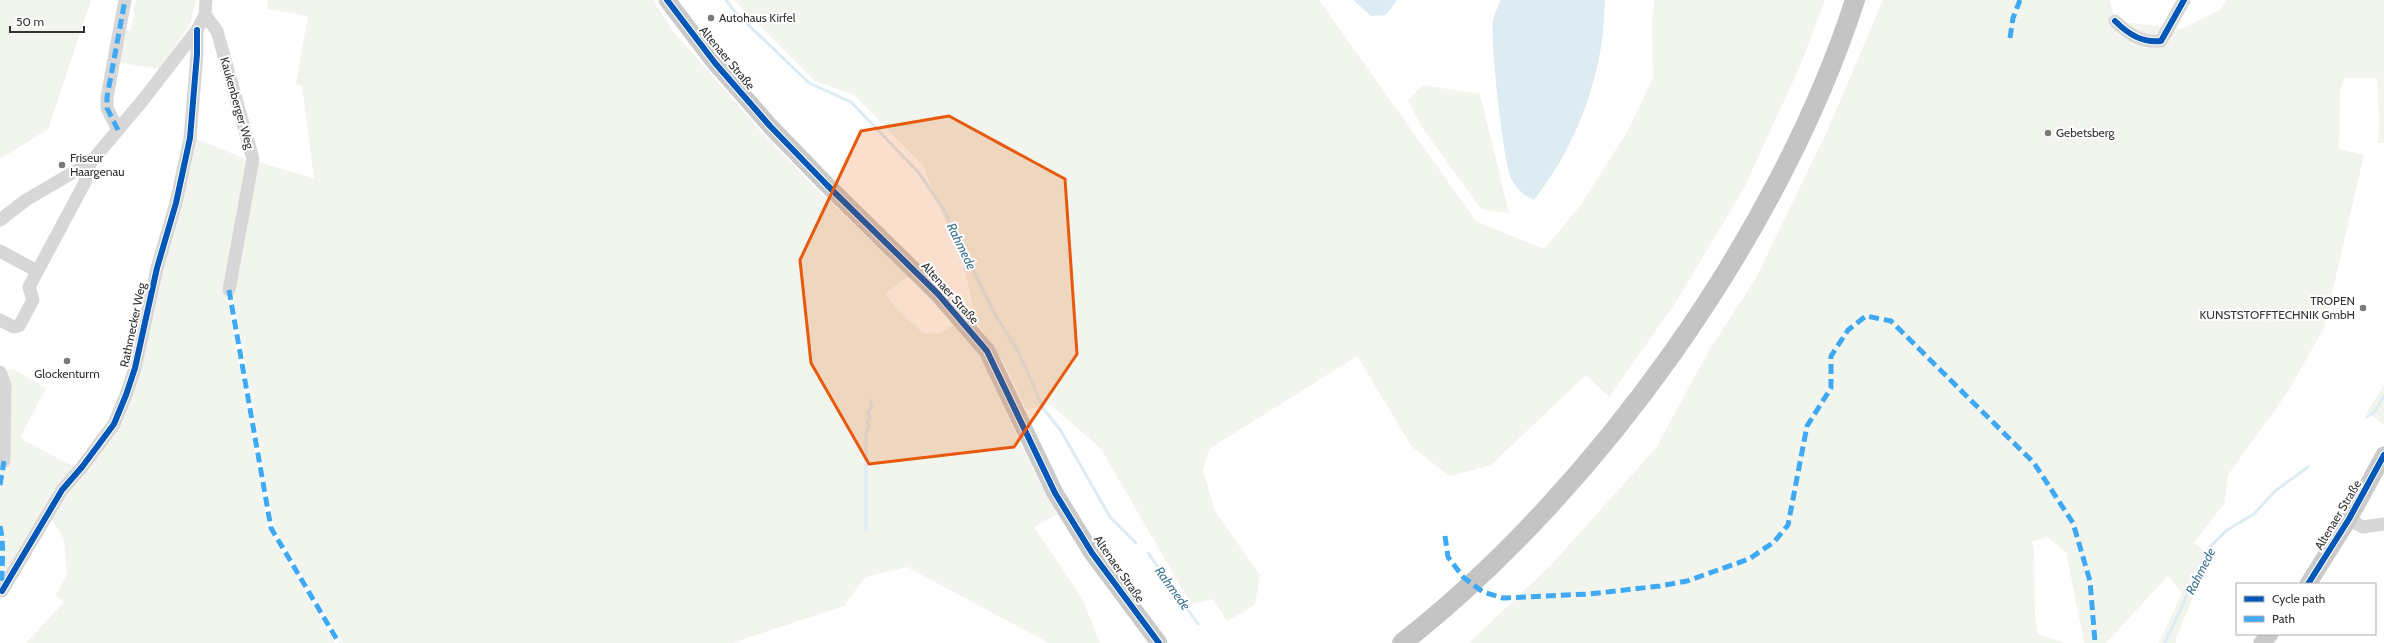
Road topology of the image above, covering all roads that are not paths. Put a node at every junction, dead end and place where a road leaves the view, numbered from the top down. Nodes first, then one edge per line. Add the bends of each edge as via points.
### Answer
1 (125, 0) edge
2 (206, 0) edge
3 (667, 0) edge
4 (1855, 0) edge
5 (1863, 0) edge
6 (2184, 0) edge
7 (205, 15) junction
8 (2115, 21) dead end
9 (196, 30) junction
10 (118, 130) junction
11 (91, 162) junction
12 (0, 220) edge
13 (0, 250) edge
14 (37, 271) junction
15 (229, 290) dead end
16 (0, 320) edge
17 (0, 372) edge
18 (2384, 455) edge
19 (4, 461) dead end
20 (2349, 518) junction
21 (2384, 524) edge
22 (1488, 573) junction
23 (2309, 583) edge
24 (2, 591) dead end
25 (2269, 635) edge
26 (1159, 643) edge
27 (1402, 643) edge
28 (1413, 643) edge
29 (2262, 643) edge

1 - 10 street via 107,97 107,108
2 - 7 street
3 - 26 main road, Altenaer Straße via 715,63 770,126 938,294 987,352 1055,493 1092,553
4 - 22 highway via 1806,124 1774,188 1734,258 1656,376 1613,431
5 - 22 highway via 1815,120 1782,188 1704,317 1662,380 1616,439 1543,523
6 - 8 street via 2161,41 2149,42 2127,32
7 - 9 street
7 - 15 street, Kaukenberger Weg via 217,31 253,159
9 - 10 street
9 - 24 street, Rathmecker Weg via 197,54 190,138 176,203 153,281 135,368 126,395 114,424 62,490
10 - 11 street
11 - 12 street via 26,200
11 - 14 street via 84,184
13 - 14 street
14 - 16 street via 29,286 33,300 19,326 14,327
17 - 19 street via 4,386
18 - 20 main road, Altenaer Straße
20 - 21 street via 2363,527
20 - 23 main road, Altenaer Straße
22 - 27 highway
22 - 28 highway
25 - 29 main road

